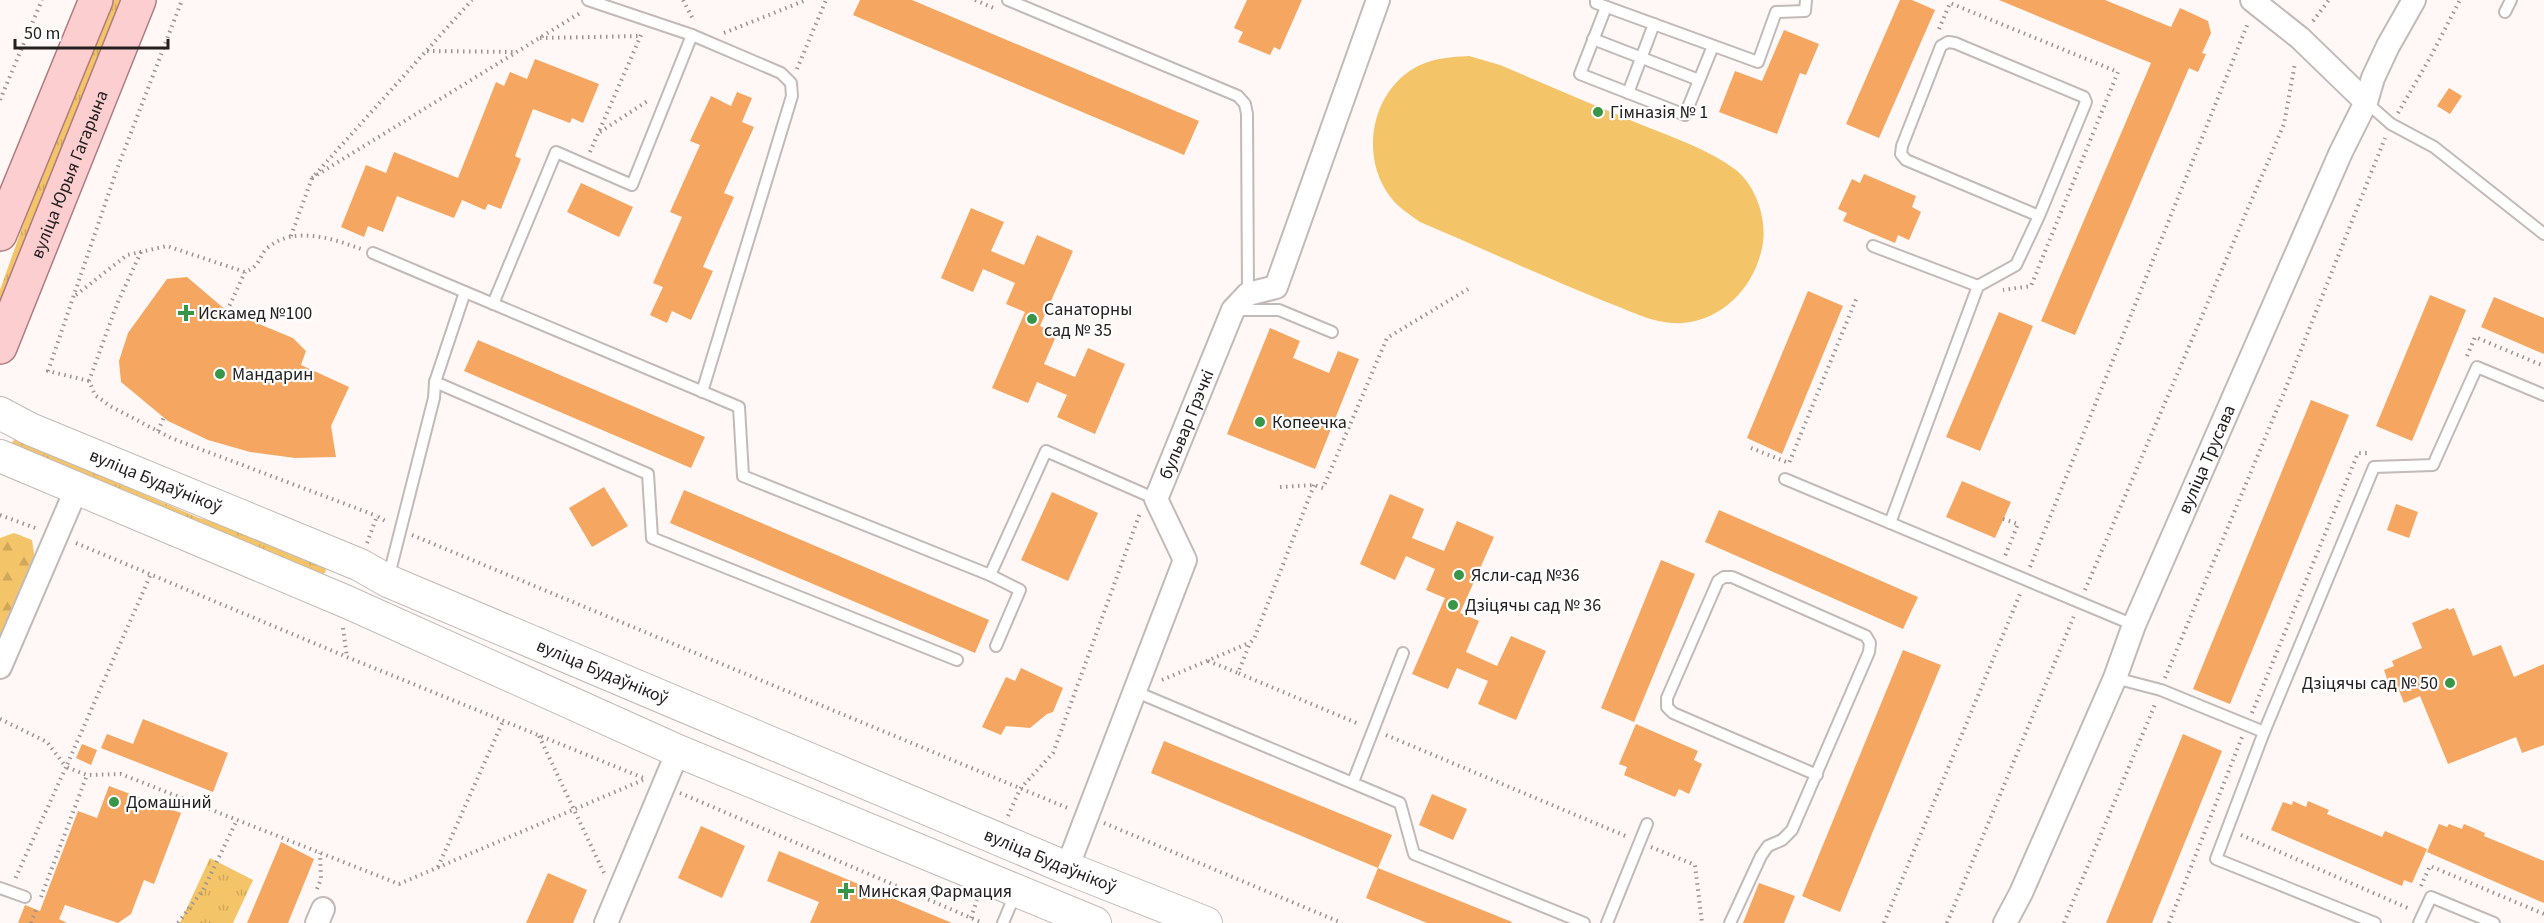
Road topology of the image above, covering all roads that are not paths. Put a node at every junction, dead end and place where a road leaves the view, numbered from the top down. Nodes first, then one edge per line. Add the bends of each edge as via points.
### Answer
1 (96, 0) edge
2 (139, 0) edge
3 (1008, 0) edge
4 (1378, 0) edge
5 (1596, 0) edge
6 (1806, 0) edge
7 (2414, 0) edge
8 (2511, 0) edge
9 (592, 2) edge
10 (2254, 2) edge
11 (1606, 7) junction
12 (2505, 12) dead end
13 (1653, 24) junction
14 (692, 35) junction
15 (1593, 39) junction
16 (1713, 46) junction
17 (1642, 58) junction
18 (1699, 80) junction
19 (1628, 93) junction
20 (2366, 102) junction
21 (2039, 216) junction
22 (0, 234) edge
23 (2544, 234) edge
24 (1873, 246) dead end
25 (373, 253) road end
26 (1978, 286) junction
27 (465, 292) junction
28 (1240, 302) junction
29 (493, 304) junction
30 (1332, 332) dead end
31 (0, 347) edge
32 (435, 382) junction
33 (702, 392) junction
34 (2544, 395) edge
35 (0, 413) edge
36 (0, 456) edge
37 (1785, 479) dead end
38 (76, 490) junction
39 (1151, 497) junction
40 (1890, 523) junction
41 (990, 575) junction
42 (388, 581) junction
43 (379, 617) junction
44 (2134, 625) junction
45 (996, 646) dead end
46 (1403, 653) dead end
47 (957, 660) dead end
48 (0, 667) edge
49 (2115, 678) junction
50 (1134, 692) junction
51 (694, 710) junction
52 (2264, 732) junction
53 (678, 752) junction
54 (1817, 775) junction
55 (1353, 782) junction
56 (1647, 824) dead end
57 (1067, 868) junction
58 (4, 890) edge
59 (1016, 892) junction
60 (26, 897) dead end
61 (606, 923) edge
62 (1003, 923) edge
63 (1095, 923) edge
64 (1206, 923) edge
65 (1584, 923) edge
66 (1607, 923) edge
67 (1730, 923) edge
68 (2005, 923) edge
69 (2374, 923) edge
70 (2419, 923) edge
71 (2494, 923) edge

1 - 22 main road
2 - 31 main road, вуліца Юрыя Гагарына
3 - 28 lane via 1238,96 1245,104
4 - 28 street via 1276,287
5 - 11 lane
6 - 16 lane via 1805,11 1776,12 1758,62
7 - 20 street, вуліца Трусава via 2388,46
8 - 12 lane
9 - 14 lane
10 - 20 street via 2300,39
11 - 13 lane
11 - 15 lane
13 - 16 lane
13 - 17 lane
14 - 29 lane via 632,185 556,152
14 - 33 lane via 781,73 791,83 792,96
15 - 17 lane
15 - 19 lane via 1580,74
16 - 18 lane
17 - 18 lane
17 - 19 lane
18 - 19 lane via 1685,115
20 - 23 lane via 2391,124 2434,147
20 - 44 street, вуліца Трусава
21 - 21 lane via 2085,110 2084,97 1948,42 1941,46 1901,154 1906,160
21 - 26 lane via 2016,264
24 - 26 lane
25 - 27 lane
26 - 40 lane
27 - 29 lane
27 - 32 lane
28 - 30 lane via 1279,310
28 - 39 street, бульвар Грэчкі
29 - 33 lane
32 - 42 lane
32 - 47 lane via 648,474 652,537
33 - 41 lane via 739,407 743,476
34 - 52 lane via 2477,367 2433,465 2374,467
35 - 42 street, вуліца Будаўнікоў via 30,429 360,565
36 - 38 street, вуліца Будаўнікоў
37 - 40 lane
38 - 43 street, вуліца Будаўнікоў
38 - 48 street
39 - 41 lane via 1046,451
39 - 50 street, бульвар Грэчкі via 1185,560
40 - 44 lane
41 - 45 lane via 1020,590
42 - 43 street
42 - 51 street, вуліца Будаўнікоў
43 - 53 street, вуліца Будаўнікоў
44 - 49 street, вуліца Трусава
46 - 55 lane
49 - 52 lane via 2161,690
49 - 68 street, вуліца Трусава via 2022,893
50 - 55 lane
50 - 57 street, бульвар Грэчкі
51 - 53 street
51 - 57 street, вуліца Будаўнікоў
52 - 69 lane via 2216,859
53 - 59 street, вуліца Будаўнікоў
53 - 61 street via 655,782
54 - 54 lane via 1870,643 1866,636 1732,577 1724,577 1718,581 1667,698 1667,707
54 - 67 lane via 1792,830 1768,846 1761,856
55 - 65 lane via 1400,803 1414,854
56 - 66 lane
57 - 64 street, вуліца Будаўнікоў
58 - 60 lane
59 - 62 lane
59 - 63 street, вуліца Будаўнікоў
70 - 71 lane via 2431,897

